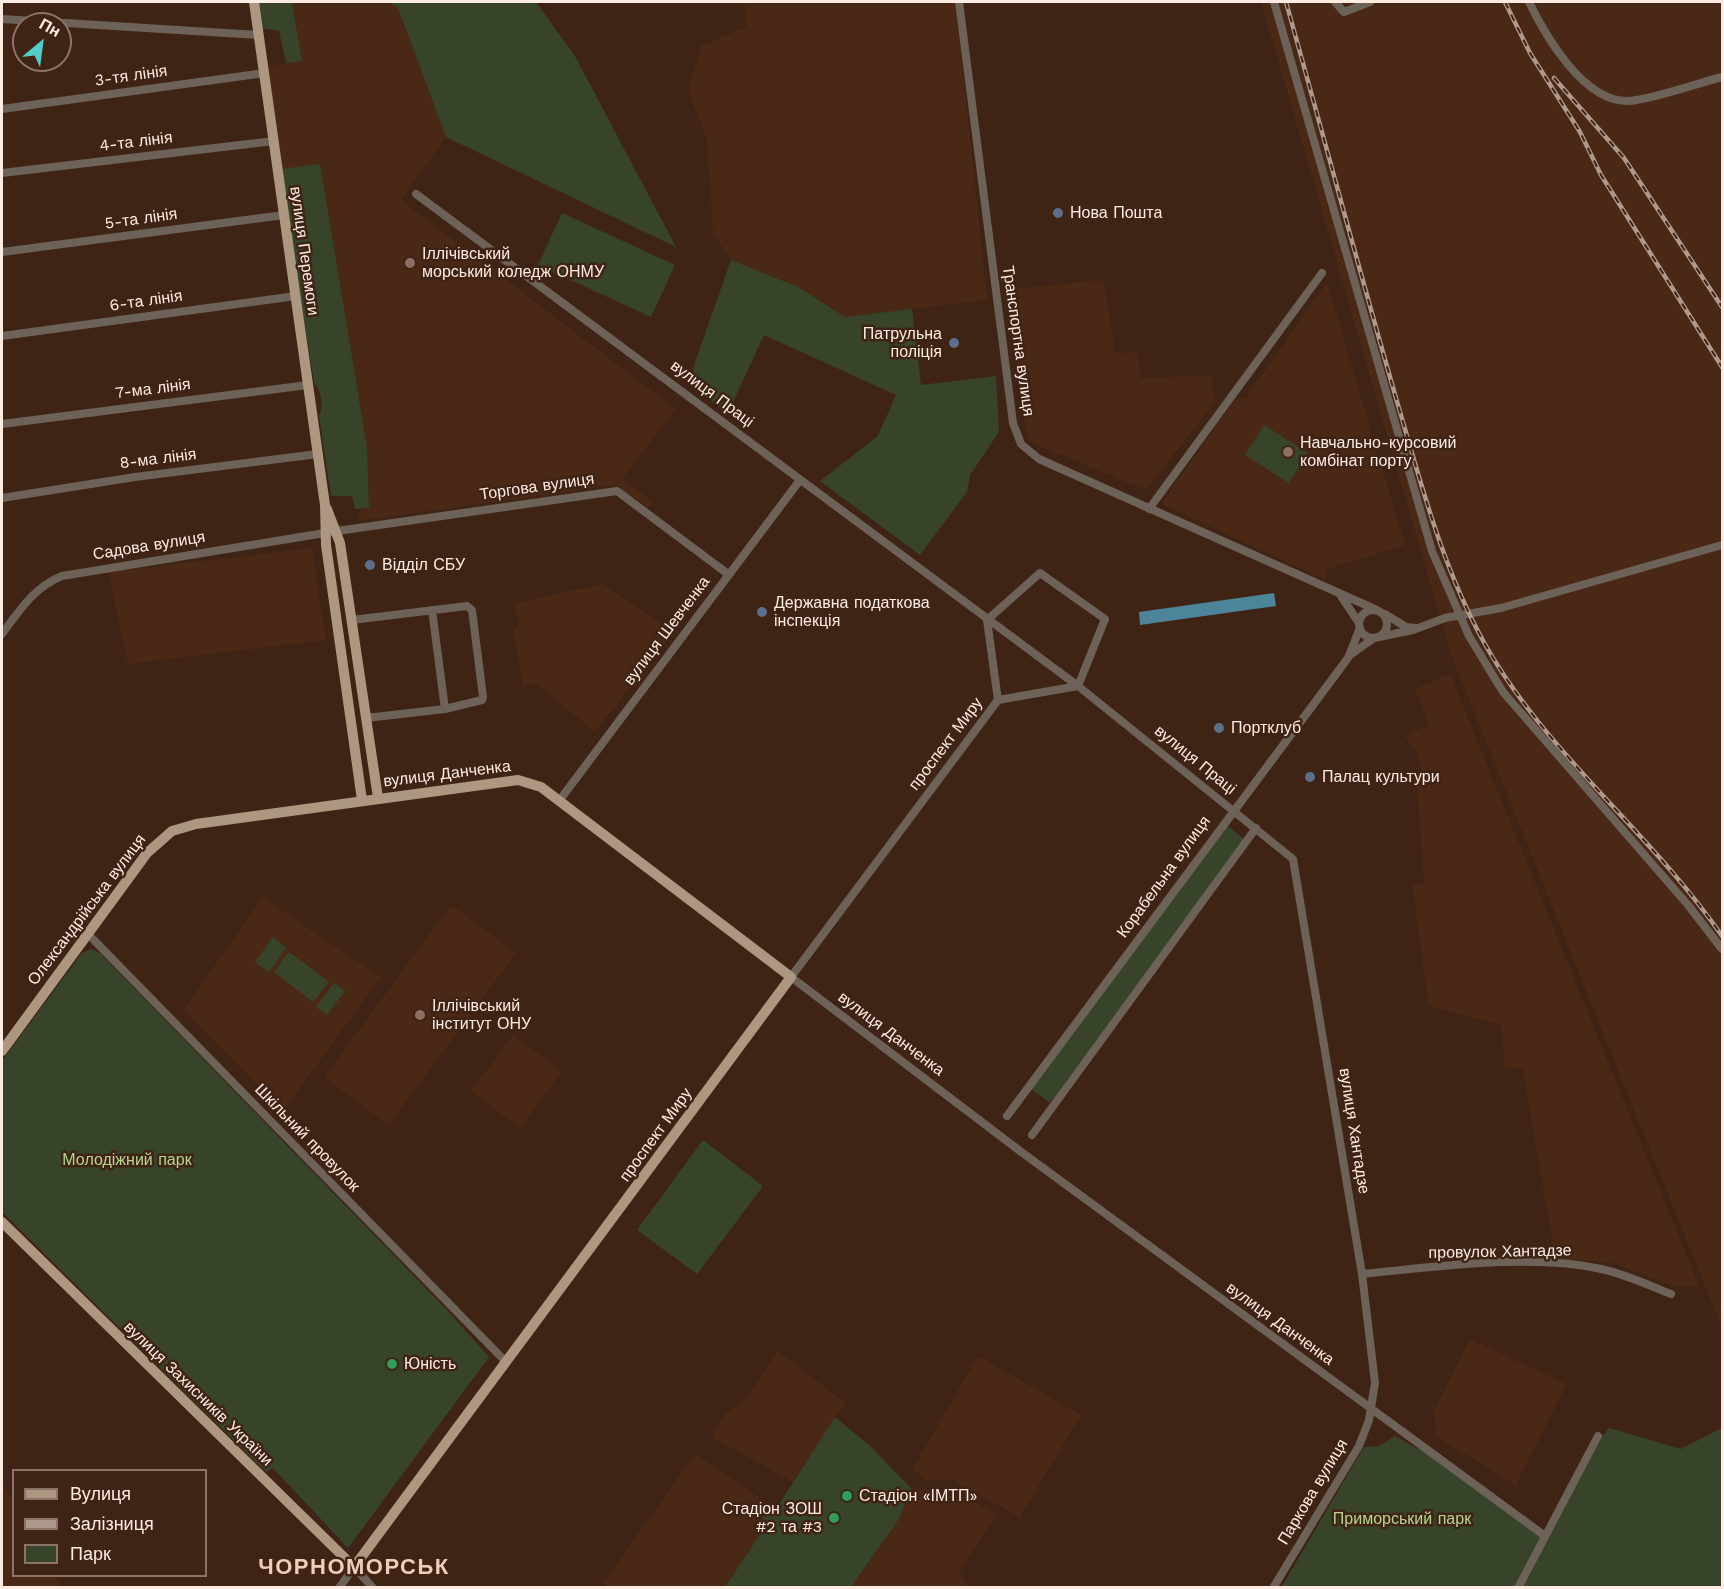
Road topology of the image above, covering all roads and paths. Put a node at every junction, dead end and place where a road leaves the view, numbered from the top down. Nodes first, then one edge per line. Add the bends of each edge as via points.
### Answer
1 (254, 2) edge
2 (958, 2) edge
3 (1274, 2) edge
4 (1335, 2) edge
5 (1370, 2) edge
6 (1529, 2) edge
7 (2, 19) edge
8 (258, 35) junction
9 (265, 73) junction
10 (1722, 77) edge
11 (2, 109) edge
12 (274, 141) junction
13 (2, 173) edge
14 (416, 194) dead end
15 (284, 215) junction
16 (2, 252) edge
17 (1322, 273) dead end
18 (296, 296) junction
19 (2, 336) edge
20 (308, 385) junction
21 (2, 424) edge
22 (318, 454) junction
23 (800, 480) junction
24 (2, 498) edge
25 (325, 505) junction
26 (1149, 509) junction
27 (337, 531) junction
28 (325, 533) junction
29 (1722, 545) edge
30 (728, 574) junction
31 (1336, 591) junction
32 (432, 610) junction
33 (1379, 611) junction
34 (1460, 616) junction
35 (352, 620) junction
36 (987, 620) junction
37 (1359, 625) junction
38 (1419, 628) junction
39 (2, 634) edge
40 (1377, 638) junction
41 (1348, 658) junction
42 (1078, 686) junction
43 (998, 700) junction
44 (445, 709) junction
45 (366, 718) junction
46 (378, 798) junction
47 (362, 800) junction
48 (559, 801) junction
49 (1233, 810) junction
50 (1256, 828) junction
51 (1293, 859) joint
52 (87, 933) junction
53 (1722, 949) edge
54 (791, 977) junction
55 (2, 1051) edge
56 (1007, 1116) dead end
57 (1032, 1135) dead end
58 (2, 1222) edge
59 (1362, 1274) junction
60 (1671, 1294) dead end
61 (506, 1362) junction
62 (1371, 1409) junction
63 (1598, 1436) dead end
64 (1545, 1536) junction
65 (354, 1567) junction
66 (339, 1587) edge
67 (373, 1587) edge
68 (1273, 1587) edge
69 (1518, 1587) edge

1 - 8 main road, вулиця Перемоги
2 - 26 street, Транспортна вулиця via 1016,434 1039,459
3 - 34 street via 1432,551
4 - 5 street via 1344,12
6 - 10 street via 1547,36 1572,68 1607,99 1630,101
7 - 8 street
8 - 9 main road, вулиця Перемоги
9 - 11 street, 3-тя лінія
9 - 12 main road, вулиця Перемоги
12 - 13 street, 4-та лінія
12 - 15 main road, вулиця Перемоги
14 - 23 street, вулиця Праці
15 - 16 street, 5-та лінія
15 - 18 main road, вулиця Перемоги
17 - 26 street
18 - 19 street, 6-та лінія
18 - 20 main road, вулиця Перемоги
20 - 21 street, 7-ма лінія
20 - 22 main road, вулиця Перемоги
22 - 24 street, 8-ма лінія
22 - 25 main road, вулиця Перемоги
23 - 30 street, вулиця Шевченка
23 - 36 street, вулиця Праці
25 - 27 main road, вулиця Перемоги
25 - 28 main road, вулиця Перемоги
26 - 31 street, Транспортна вулиця
27 - 28 street, Торгова вулиця
27 - 30 street, Торгова вулиця via 617,491
27 - 35 main road, вулиця Перемоги
28 - 39 street, Садова вулиця via 62,576 37,590
28 - 47 main road, вулиця Перемоги
29 - 34 street via 1501,608
30 - 48 street, вулиця Шевченка
31 - 33 street, Транспортна вулиця
31 - 37 street
32 - 35 street
32 - 44 street
32 - 44 street via 470,607 483,696 479,703
33 - 37 street via 1364,614
33 - 38 street, Транспортна вулиця via 1406,627
33 - 40 street via 1388,625
34 - 38 street
34 - 53 street via 1503,692
35 - 45 main road, вулиця Перемоги
36 - 42 street, вулиця Праці
36 - 42 street via 1040,573 1105,619
36 - 43 street
37 - 40 street via 1366,636
37 - 41 street
38 - 40 street
40 - 41 street
41 - 49 street, Корабельна вулиця
42 - 43 street
42 - 49 street, вулиця Праці
43 - 54 street, проспект Миру
44 - 45 street
45 - 46 main road, вулиця Перемоги
46 - 47 main road, вулиця Данченка
46 - 48 main road, вулиця Данченка via 518,780 541,787
47 - 52 main road, Олександрійська вулиця via 185,825 172,831 147,853
48 - 54 main road, вулиця Данченка
49 - 50 street, вулиця Праці
49 - 56 street, Корабельна вулиця
50 - 51 street, вулиця Праці
50 - 57 street
51 - 59 street, вулиця Хантадзе
52 - 55 main road, Олександрійська вулиця
52 - 61 street, Шкільний провулок
54 - 61 main road, проспект Миру
54 - 62 street, вулиця Данченка
58 - 65 main road, вулиця Захисників України
59 - 60 street, провулок Хантадзе via 1445,1266 1573,1265 1605,1269
59 - 62 street, вулиця Хантадзе via 1375,1383
61 - 65 main road, проспект Миру
62 - 64 street, вулиця Данченка
62 - 68 street, Паркова вулиця via 1359,1446
63 - 64 street
64 - 69 street
65 - 66 street, проспект Миру
65 - 67 street, вулиця Захисників України

